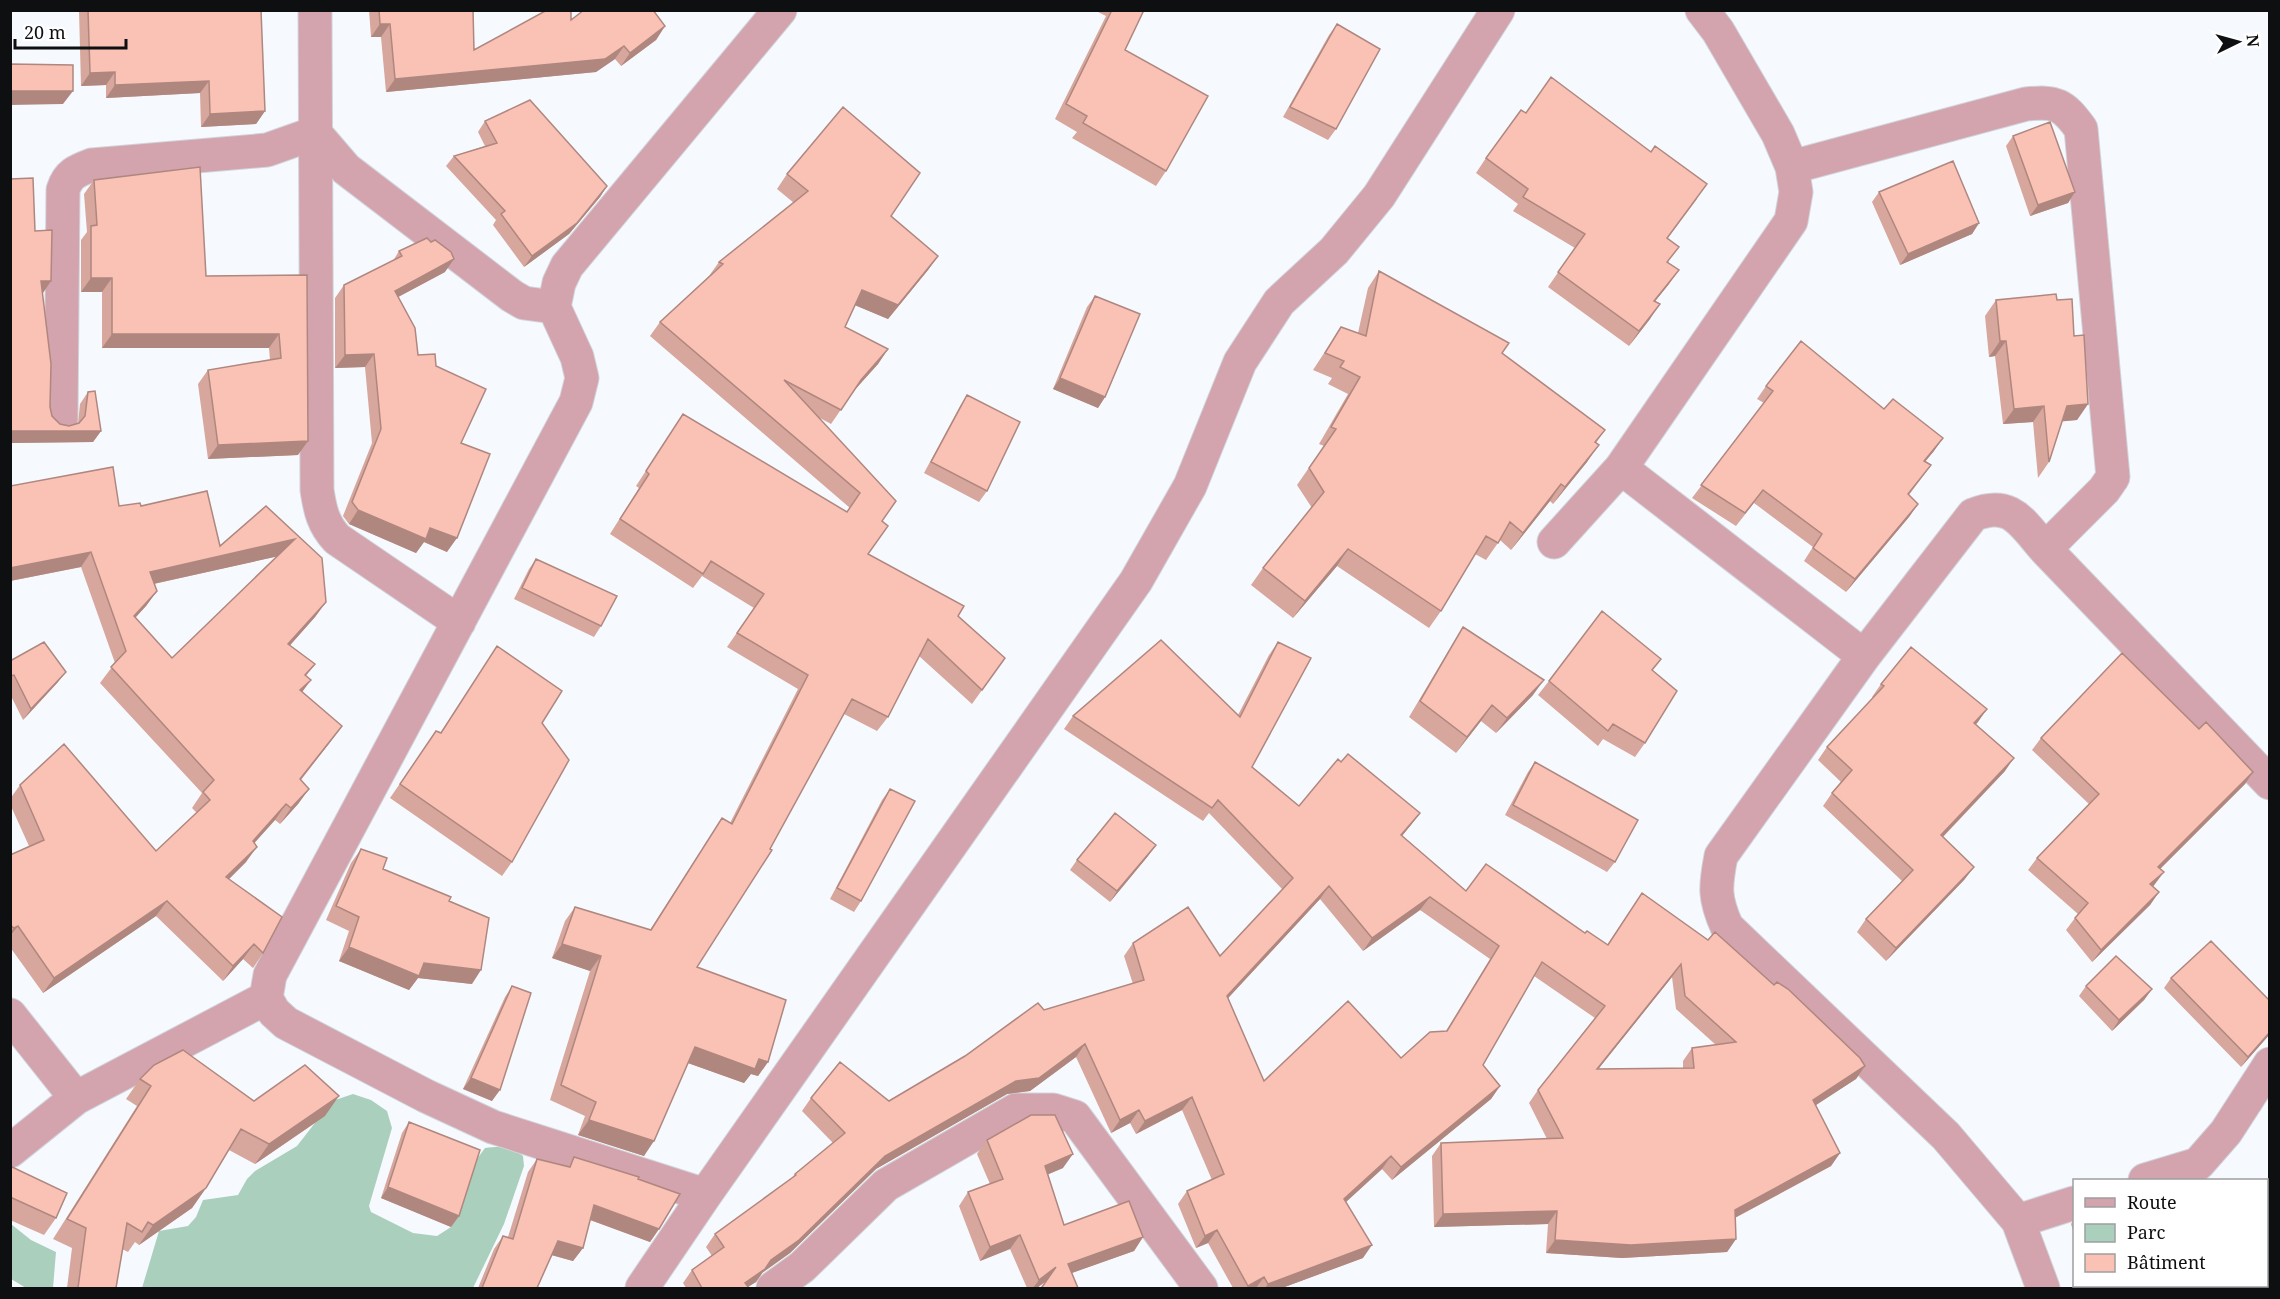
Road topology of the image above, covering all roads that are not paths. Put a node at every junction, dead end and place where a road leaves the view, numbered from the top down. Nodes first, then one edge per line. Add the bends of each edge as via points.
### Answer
1 (315, 10) edge
2 (780, 10) edge
3 (1498, 10) edge
4 (1702, 10) edge
5 (315, 133) junction
6 (1792, 167) junction
7 (554, 307) junction
8 (61, 419) dead end
9 (1621, 468) junction
10 (1554, 542) dead end
11 (2044, 549) junction
12 (459, 622) junction
13 (1863, 656) junction
14 (2270, 783) edge
15 (266, 999) junction
16 (10, 1015) edge
17 (2270, 1065) edge
18 (76, 1098) junction
19 (10, 1151) edge
20 (2148, 1179) edge
21 (705, 1195) junction
22 (2073, 1203) edge
23 (2018, 1221) junction
24 (642, 1288) edge
25 (773, 1288) edge
26 (1201, 1288) edge
27 (2043, 1288) edge

1 - 5 street
2 - 7 street via 567,266
3 - 21 street via 1379,196 1334,250 1280,302 1240,362 1190,486 1136,581
4 - 6 street via 1778,134
5 - 7 street via 346,169 512,296 524,303
5 - 8 street via 267,150 92,165 67,178 63,190
5 - 12 street via 320,512 327,529 337,539
6 - 9 street via 1796,192 1791,221
6 - 11 street via 2026,104 2050,102 2070,113 2081,129 2113,477
7 - 12 street via 577,357 582,378 576,402
9 - 10 street
9 - 13 street
11 - 13 street via 2016,516 1987,509 1973,515
11 - 14 street
12 - 15 street via 270,975
13 - 23 street via 1721,856 1717,904 1727,927 1946,1136
15 - 18 street
15 - 21 street via 286,1023 484,1122
16 - 18 street
17 - 20 street via 2226,1132 2198,1164
18 - 19 street
21 - 24 street
22 - 23 street
23 - 27 street
25 - 26 street via 802,1267 886,1185 1016,1110 1053,1110 1075,1117

